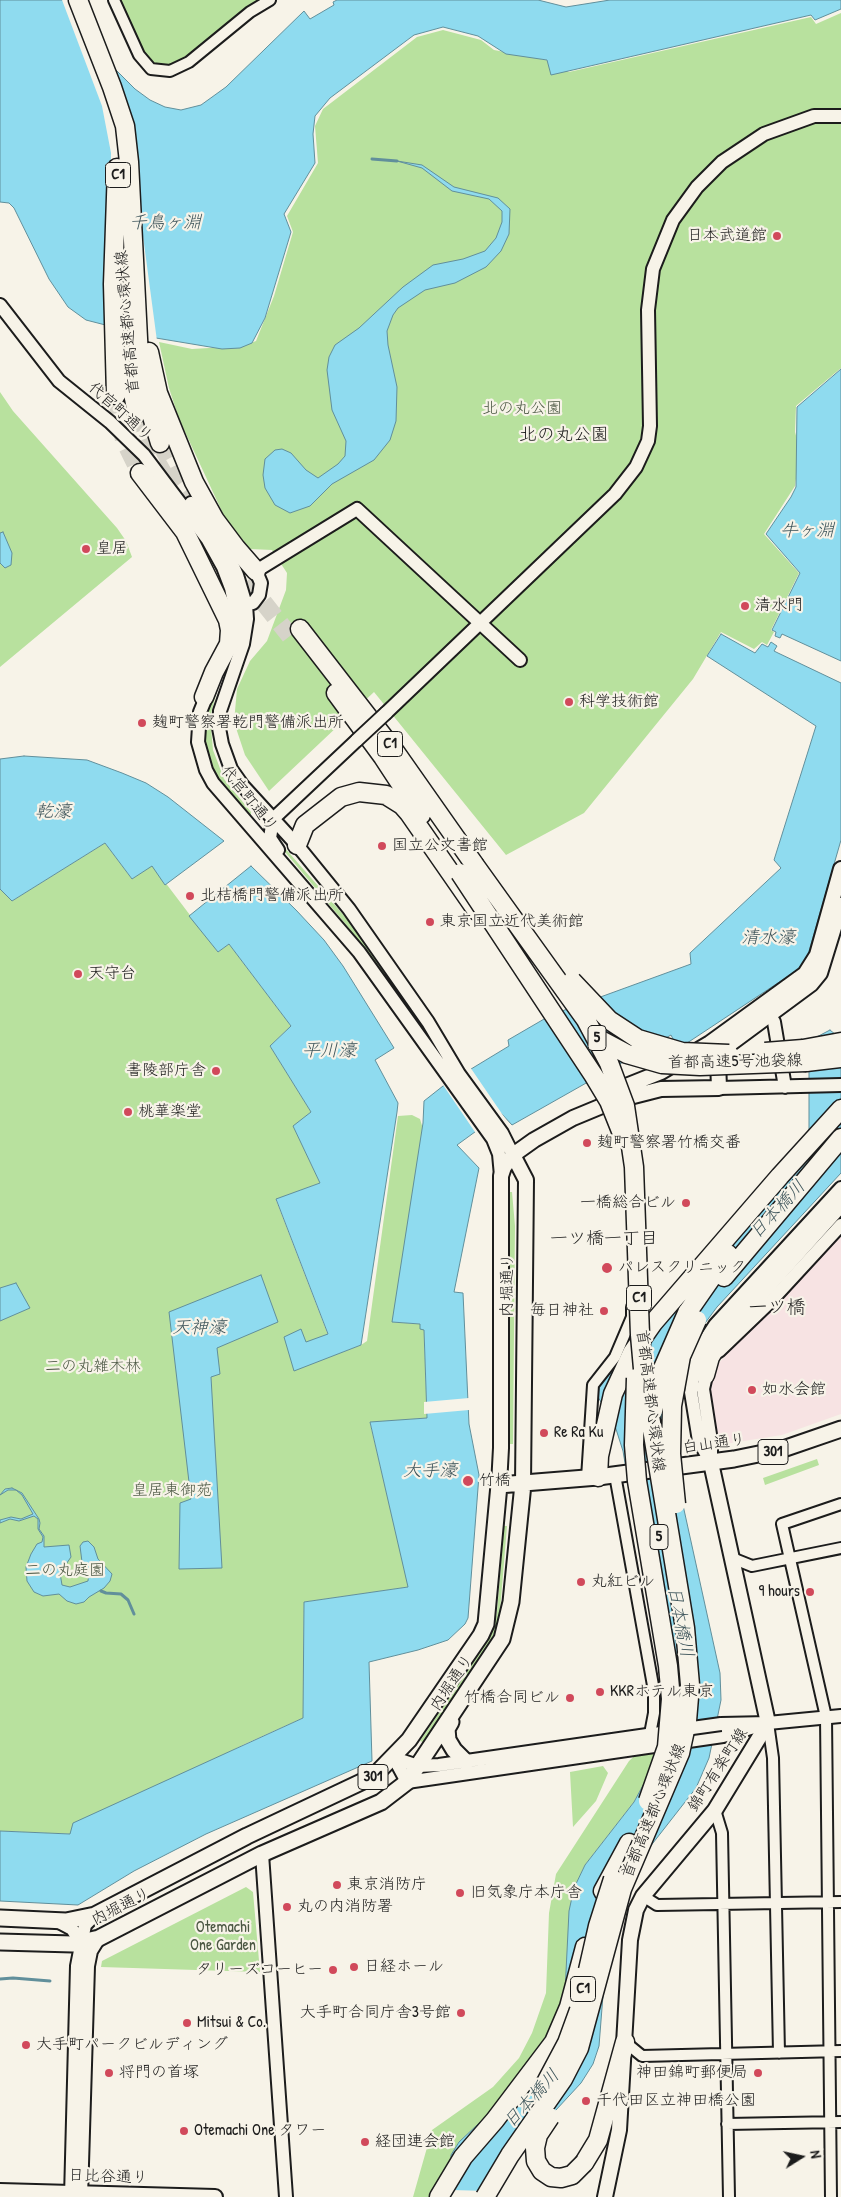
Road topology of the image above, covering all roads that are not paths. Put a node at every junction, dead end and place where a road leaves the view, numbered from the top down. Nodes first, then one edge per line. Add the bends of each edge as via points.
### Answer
1 (66, 0) edge
2 (78, 0) edge
3 (114, 0) edge
4 (270, 0) edge
5 (841, 116) edge
6 (0, 305) edge
7 (133, 358) junction
8 (116, 395) tunnel mouth
9 (137, 413) tunnel mouth
10 (160, 443) tunnel mouth
11 (140, 473) tunnel mouth
12 (256, 571) junction
13 (233, 603) junction
14 (480, 625) junction
15 (520, 660) dead end
16 (204, 697) joint
17 (361, 706) joint
18 (384, 757) joint
19 (273, 820) junction
20 (297, 845) junction
21 (467, 868) junction
22 (841, 869) edge
23 (304, 886) junction
24 (841, 905) edge
25 (366, 932) junction
26 (359, 952) junction
27 (769, 1014) junction
28 (841, 1042) edge
29 (841, 1058) edge
30 (455, 1076) junction
31 (841, 1085) edge
32 (719, 1088) junction
33 (785, 1088) junction
34 (613, 1096) junction
35 (841, 1110) edge
36 (841, 1119) edge
37 (497, 1136) junction
38 (841, 1138) edge
39 (513, 1155) junction
40 (501, 1176) junction
41 (841, 1188) edge
42 (838, 1200) edge
43 (841, 1225) edge
44 (705, 1375) junction
45 (841, 1429) edge
46 (711, 1463) junction
47 (606, 1476) junction
48 (523, 1484) junction
49 (499, 1485) junction
50 (841, 1504) edge
51 (841, 1548) edge
52 (732, 1558) junction
53 (789, 1558) junction
54 (459, 1705) junction
55 (841, 1716) edge
56 (826, 1717) junction
57 (768, 1723) junction
58 (657, 1738) junction
59 (394, 1758) junction
60 (466, 1762) junction
61 (418, 1766) junction
62 (668, 1768) junction
63 (407, 1782) junction
64 (715, 1810) junction
65 (629, 1843) junction
66 (262, 1854) junction
67 (643, 1896) junction
68 (776, 1902) junction
69 (828, 1902) junction
70 (841, 1902) edge
71 (724, 1903) junction
72 (94, 1914) junction
73 (0, 1918) edge
74 (57, 1921) junction
75 (610, 1929) junction
76 (100, 1938) junction
77 (0, 1942) edge
78 (81, 1943) junction
79 (55, 1944) junction
80 (83, 1966) junction
81 (625, 2042) junction
82 (829, 2051) junction
83 (841, 2051) edge
84 (778, 2053) junction
85 (726, 2054) junction
86 (830, 2122) junction
87 (841, 2122) edge
88 (727, 2124) junction
89 (0, 2191) edge
90 (441, 2192) edge
91 (76, 2195) edge
92 (180, 2197) edge
93 (215, 2197) edge
94 (286, 2197) edge
95 (473, 2197) edge
96 (486, 2197) edge
97 (605, 2197) edge
98 (729, 2197) edge
99 (831, 2197) edge

1 - 7 highway, C1 via 109,112 118,168 113,284
2 - 7 highway, 首都高速都心環状線 / C1 via 120,108 128,145
3 - 4 street via 139,56 151,69 170,71 189,62 250,12
5 - 14 street via 814,116 764,134 722,162 679,210 661,248 649,292 650,426 642,456 615,494
6 - 13 street, 代官町通り via 59,380 144,455 177,497 223,567
7 - 8 highway, C1
7 - 9 highway, 首都高速都心環状線 / C1
7 - 10 highway, 首都高速都心環状線 / C1
7 - 12 highway via 158,393 194,482 215,520
11 - 13 highway
12 - 13 street via 261,582 257,599
12 - 14 street via 357,509
13 - 16 highway via 228,620 231,637
13 - 19 street, 代官町通り via 246,631 224,695 219,728 231,769
14 - 15 street
14 - 19 street, bridge
16 - 23 street, 代官町通り via 198,742 206,770 219,792
17 - 18 highway, C1 via 295,633
17 - 21 highway, 首都高速5号池袋線 / 5 via 437,794
18 - 21 highway, 首都高速5号池袋線 / 5
19 - 20 street, 代官町通り
19 - 23 street via 270,838
20 - 21 highway via 305,825 334,802 359,792 378,792 394,800
20 - 25 street, 代官町通り
21 - 28 highway, 首都高速5号池袋線 / 5, bridge via 586,998 609,1020 638,1039 672,1050 712,1054 782,1051
21 - 29 highway, 首都高速5号池袋線 / 5, bridge via 568,1011 582,1026 609,1045 648,1061 676,1065
21 - 62 highway, 首都高速都心環状線 / C1, bridge via 514,956 602,1089 620,1129 628,1159 636,1337 635,1462 668,1666 671,1699
21 - 62 highway, 首都高速都心環状線 / C1, bridge via 586,1020 616,1077 628,1120 634,1167 644,1380 690,1668 687,1721
22 - 34 main road, 内堀通り via 817,956 805,974 710,1043
23 - 26 street, 代官町通り
24 - 27 main road via 820,973 811,984
25 - 26 street via 366,941
25 - 30 street, 代官町通り via 428,1022
26 - 30 street, 代官町通り
27 - 32 main road via 723,1049 718,1060
27 - 33 street via 774,1022
30 - 37 street, 代官町通り
31 - 33 street
32 - 33 street
32 - 34 main road, 内堀通り via 661,1089
34 - 39 main road, 内堀通り
34 - 47 street via 625,1152 632,1316 615,1357 593,1385
35 - 47 highway via 666,1309 632,1353 613,1394 600,1454
36 - 62 highway, 5, bridge via 706,1282 680,1326 663,1368 652,1417 651,1467 674,1640 677,1687
37 - 39 street, 代官町通り
37 - 40 street, 代官町通り
38 - 62 highway, 5, bridge via 720,1283 697,1320 677,1372 670,1430 672,1478 695,1629 698,1673 693,1720
39 - 40 main road, 内堀通り
39 - 48 main road, 内堀通り via 526,1180
40 - 49 main road, 内堀通り
41 - 42 street
42 - 44 highway via 719,1340
42 - 46 street via 715,1325 702,1345 694,1368 692,1392 700,1441
43 - 44 street via 713,1358
44 - 46 street
45 - 46 main road, 白山通り / 301 via 783,1450
46 - 47 main road, 白山通り / 301, bridge
46 - 52 main road, 錦町有楽町線
47 - 48 main road, 白山通り / 301
47 - 58 street via 654,1691
48 - 49 main road, 白山通り / 301
48 - 54 main road, 内堀通り / 301 via 508,1620 498,1647
49 - 59 main road, 内堀通り / 301 via 486,1624 415,1732
50 - 53 street via 782,1524
51 - 53 street
52 - 53 street via 752,1566
52 - 57 main road, 錦町有楽町線
53 - 56 street
54 - 60 main road, 301 via 447,1735 454,1750
54 - 61 main road, 内堀通り / 301
55 - 56 street
56 - 57 street
56 - 69 street
57 - 58 street, bridge
57 - 64 main road, 錦町有楽町線
57 - 68 street via 773,1758
58 - 60 street
58 - 63 street
59 - 61 street
59 - 63 street
59 - 72 main road, 内堀通り / 301 via 374,1776 246,1836
60 - 61 street
61 - 63 main road, 内堀通り / 301
62 - 65 highway, 首都高速都心環状線 / C1, bridge
62 - 75 highway, 首都高速都心環状線 / C1, bridge
63 - 66 main road, 内堀通り / 301 via 381,1802
64 - 67 main road, 錦町有楽町線
64 - 71 street via 722,1833
65 - 90 highway via 600,1897 570,2007 554,2042 463,2158
65 - 95 highway, 首都高速都心環状線 / C1, bridge via 604,1904 567,2043 547,2082 496,2155
66 - 76 main road, 内堀通り / 301
66 - 94 street
67 - 71 street via 657,1906
67 - 81 main road, 錦町有楽町線 via 632,1923
68 - 69 street
68 - 71 street
68 - 84 street
69 - 70 street
69 - 82 street
71 - 85 street
72 - 74 main road, 内堀通り / 301 via 76,1920
72 - 78 street via 85,1926
73 - 74 main road, 内堀通り / 301
74 - 78 street via 72,1929
75 - 81 highway, C1, bridge via 589,2052 538,2135 534,2148 538,2166 546,2174 556,2178 572,2175 598,2140
75 - 96 highway, 首都高速都心環状線 / C1, bridge via 579,2048 563,2079 510,2155
76 - 78 main road, 内堀通り / 301
76 - 80 street
77 - 79 main road, 内堀通り / 301
78 - 79 main road, 内堀通り / 301
78 - 80 street
79 - 80 street
80 - 91 street
81 - 85 street via 642,2056
81 - 97 main road, 錦町有楽町線 via 619,2130
82 - 83 street
82 - 84 street
82 - 86 street
84 - 85 street
85 - 88 street
86 - 87 street
86 - 88 street
86 - 99 street
88 - 98 street
89 - 91 main road, 日比谷通り
91 - 92 main road, 日比谷通り
92 - 93 main road, 日比谷通り

